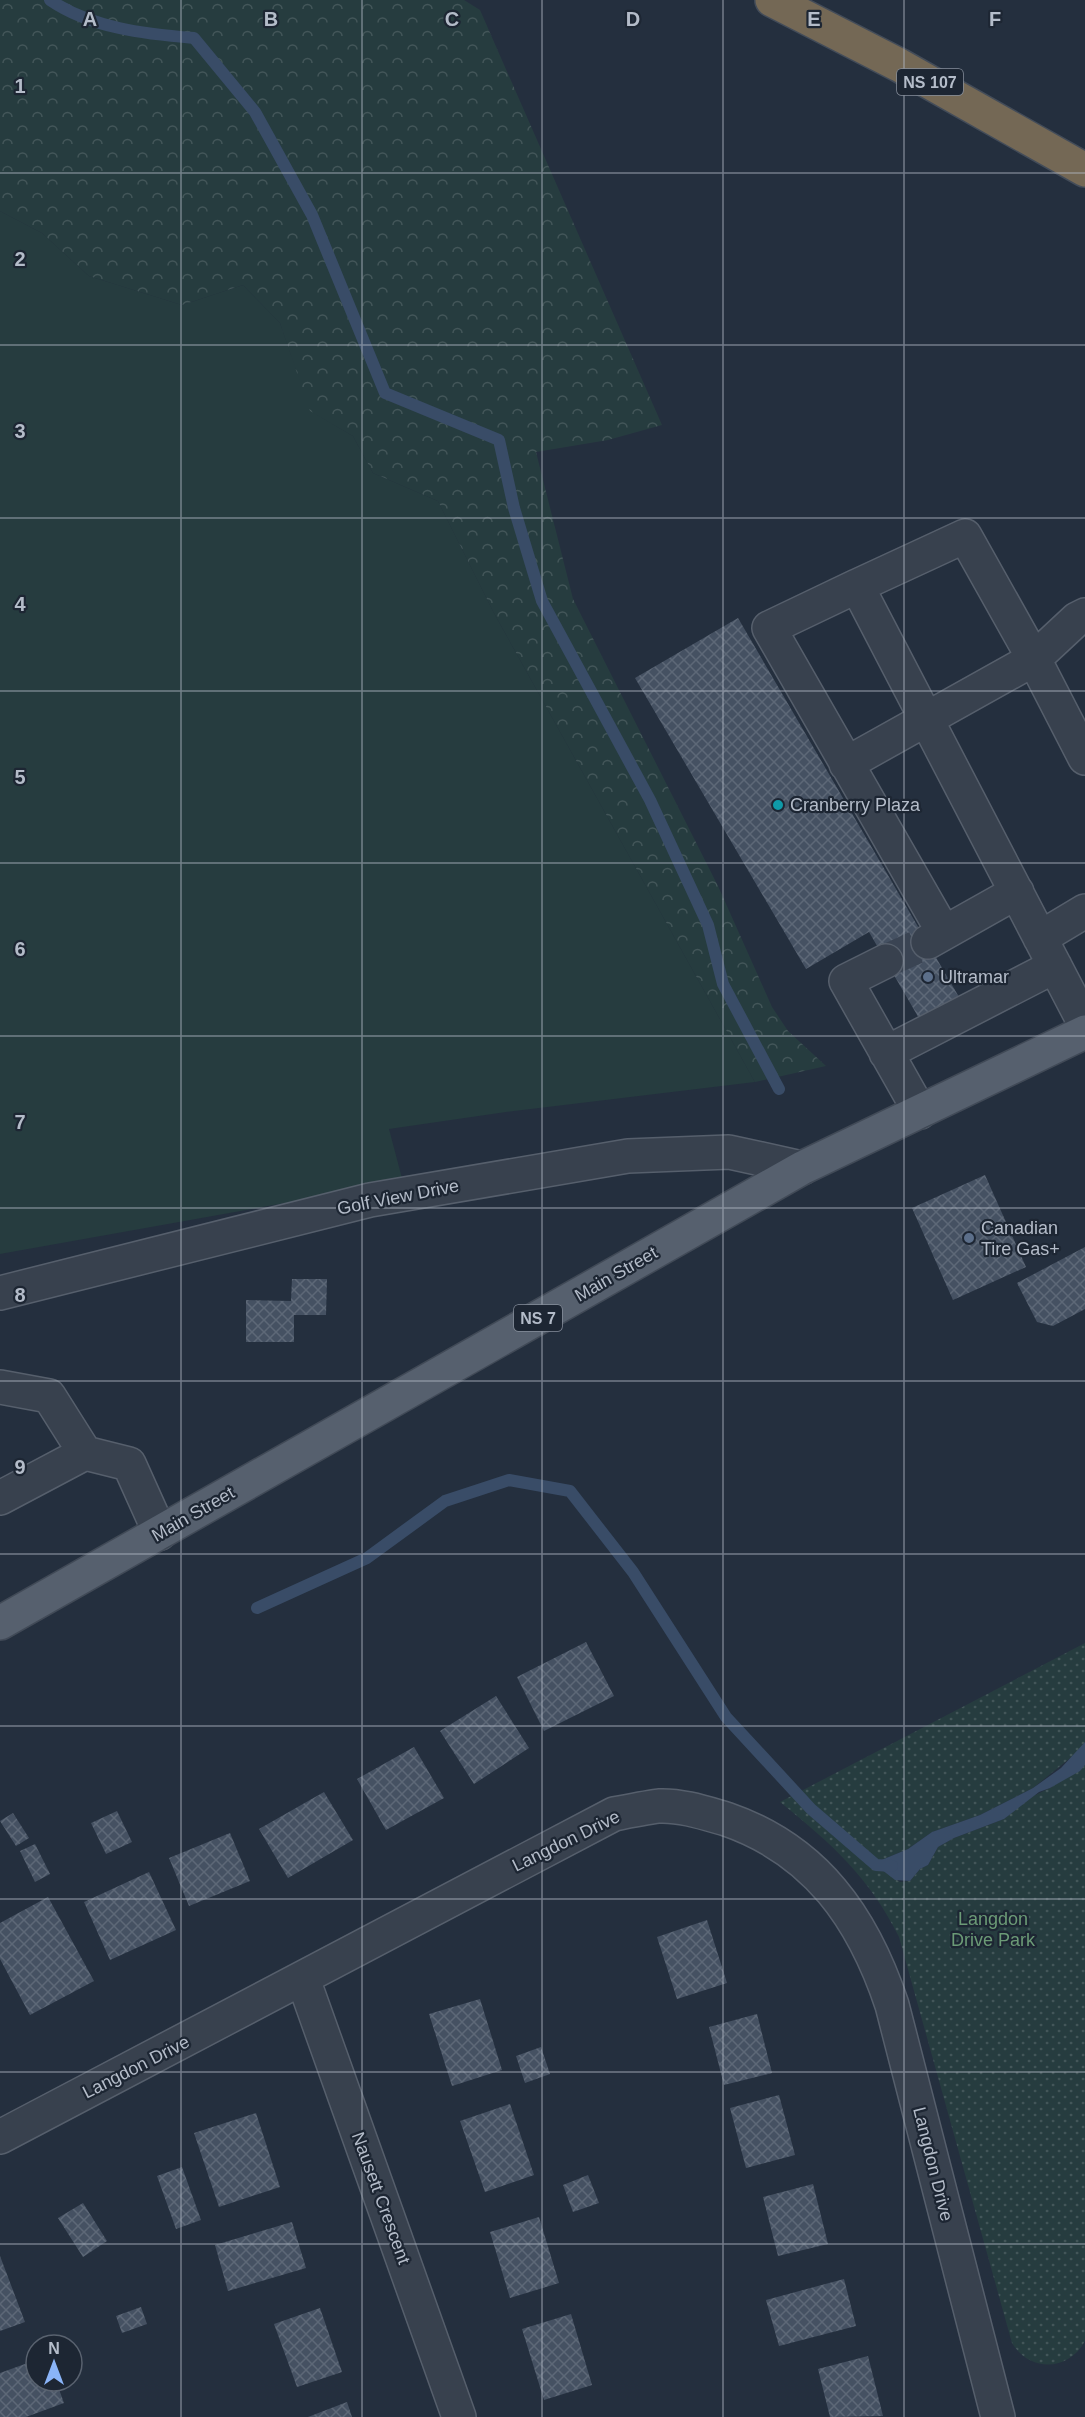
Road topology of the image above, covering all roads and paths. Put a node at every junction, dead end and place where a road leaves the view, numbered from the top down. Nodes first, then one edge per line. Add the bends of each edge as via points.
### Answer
1 (772, 0) edge
2 (1085, 170) edge
3 (857, 586) junction
4 (1085, 615) edge
5 (1034, 659) junction
6 (927, 720) junction
7 (1085, 758) edge
8 (846, 764) junction
9 (1017, 892) junction
10 (1085, 911) edge
11 (1048, 952) junction
12 (886, 961) tunnel mouth
13 (1085, 1024) edge
14 (1085, 1032) edge
15 (886, 1053) junction
16 (920, 1112) junction
17 (802, 1168) junction
18 (0, 1293) edge
19 (0, 1388) edge
20 (85, 1453) junction
21 (0, 1498) edge
22 (160, 1533) junction
23 (0, 1623) edge
24 (303, 1979) junction
25 (0, 2137) edge
26 (459, 2417) edge
27 (998, 2417) edge

1 - 2 highway, NS 107 via 899,65
3 - 5 street via 966,536
3 - 6 street
3 - 8 street via 769,628
4 - 5 street
5 - 6 street
5 - 7 street
6 - 8 street
6 - 9 street
8 - 9 street via 936,938
9 - 11 street
10 - 11 street
11 - 13 street
11 - 15 street
12 - 15 street via 846,981
14 - 16 main road, Main Street / NS 7
15 - 16 street
16 - 17 main road, Main Street / NS 7
17 - 18 street, Golf View Drive via 729,1152 628,1156 370,1200
17 - 22 main road, Main Street / NS 7
19 - 20 street via 49,1396
20 - 21 street
20 - 22 street via 129,1464
22 - 23 main road, Main Street / NS 7
24 - 25 street, Langdon Drive
24 - 26 street, Nausett Crescent
24 - 27 street, Langdon Drive via 614,1814 661,1806 702,1811 781,1844 829,1886 850,1913 878,1962

